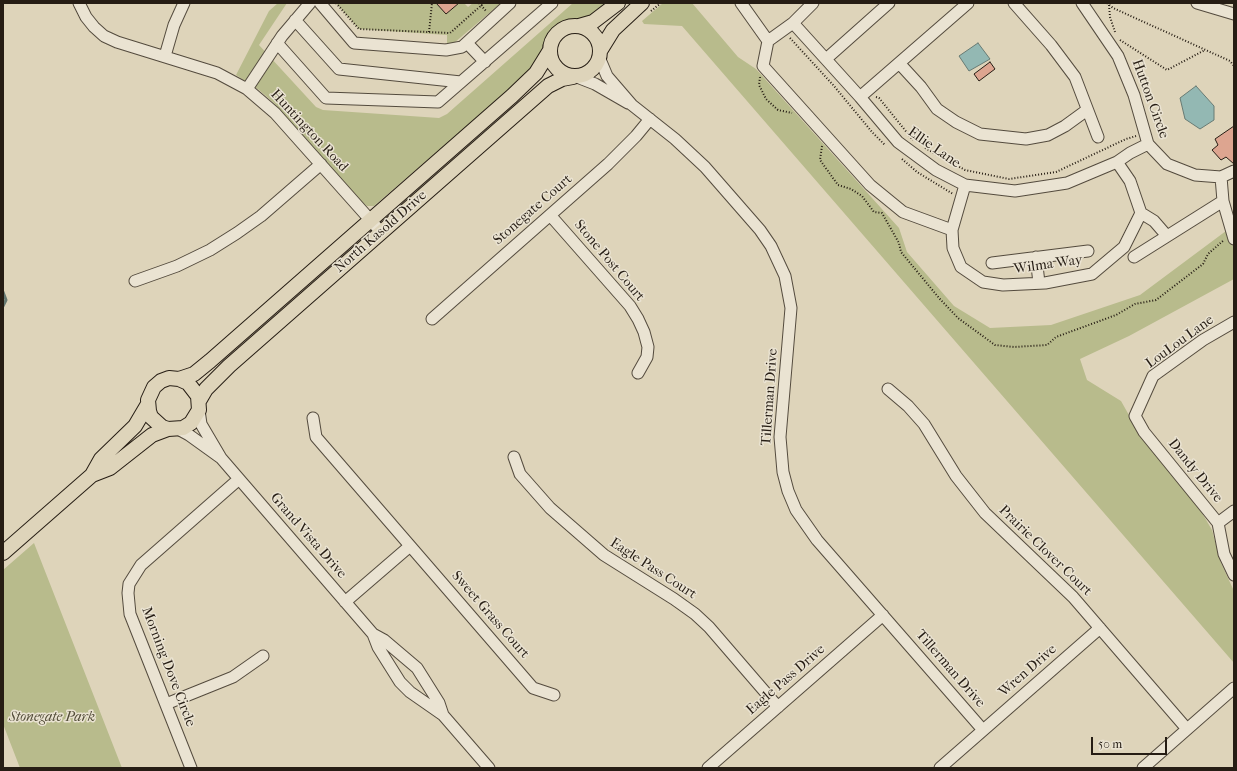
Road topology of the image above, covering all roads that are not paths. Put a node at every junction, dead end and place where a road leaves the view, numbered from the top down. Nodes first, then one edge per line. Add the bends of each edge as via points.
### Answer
1 (80, 3) edge
2 (184, 3) edge
3 (310, 3) edge
4 (320, 3) edge
5 (510, 3) edge
6 (552, 3) edge
7 (618, 3) edge
8 (741, 3) edge
9 (813, 3) edge
10 (889, 3) edge
11 (968, 3) edge
12 (1014, 3) edge
13 (1082, 3) edge
14 (1197, 3) edge
15 (646, 8) edge
16 (1234, 14) edge
17 (295, 20) junction
18 (793, 23) junction
19 (579, 26) junction
20 (768, 41) junction
21 (276, 43) junction
22 (467, 43) junction
23 (549, 52) junction
24 (600, 54) junction
25 (165, 56) junction
26 (826, 59) junction
27 (485, 62) junction
28 (899, 63) junction
29 (575, 77) junction
30 (461, 82) junction
31 (247, 89) junction
32 (862, 95) junction
33 (632, 105) junction
34 (1087, 110) junction
35 (650, 119) junction
36 (1098, 137) dead end
37 (1146, 139) junction
38 (1117, 162) junction
39 (320, 164) junction
40 (1234, 171) edge
41 (1221, 177) junction
42 (965, 184) junction
43 (1223, 201) junction
44 (1142, 213) junction
45 (550, 215) junction
46 (371, 220) junction
47 (952, 230) junction
48 (381, 232) junction
49 (1167, 236) junction
50 (1233, 237) edge
51 (1088, 251) dead end
52 (1036, 257) junction
53 (1134, 257) dead end
54 (992, 263) dead end
55 (135, 281) dead end
56 (1039, 283) junction
57 (432, 319) dead end
58 (1234, 322) edge
59 (638, 373) dead end
60 (179, 379) junction
61 (888, 389) dead end
62 (148, 404) junction
63 (199, 405) junction
64 (313, 418) dead end
65 (173, 429) junction
66 (1144, 432) joint
67 (514, 457) dead end
68 (220, 458) junction
69 (92, 475) junction
70 (239, 479) junction
71 (1234, 511) edge
72 (1218, 523) junction
73 (410, 546) junction
74 (3, 553) edge
75 (1234, 575) edge
76 (345, 602) junction
77 (883, 615) junction
78 (1100, 628) junction
79 (373, 634) junction
80 (263, 656) dead end
81 (1234, 688) edge
82 (554, 695) dead end
83 (166, 704) junction
84 (778, 707) junction
85 (443, 715) junction
86 (1188, 729) junction
87 (983, 730) junction
88 (191, 768) edge
89 (489, 768) edge
90 (708, 768) edge
91 (940, 768) edge
92 (1143, 768) edge

1 - 25 street, Huntington Road via 86,17 104,36
2 - 25 street
3 - 17 street
4 - 22 street via 354,43 446,50 462,47
5 - 22 street
6 - 27 street
7 - 19 main road via 593,22
8 - 20 street
9 - 18 street
10 - 26 street
11 - 28 street
12 - 34 street via 1075,77
13 - 37 street, Hutton Circle via 1118,56 1134,95
14 - 16 street
15 - 24 main road via 613,30
17 - 21 street
17 - 30 street via 339,69
18 - 20 street
18 - 26 street, Ellie Lane
19 - 23 main road via 569,27 557,33 551,42
19 - 24 main road via 594,35
20 - 47 street via 763,66 765,69 870,186 903,212
21 - 30 street via 326,98 438,102
21 - 31 street
22 - 27 street
23 - 29 main road via 556,69
23 - 46 main road, North Kasold Drive via 542,66 524,86
24 - 29 main road via 592,70
24 - 33 street, Tillerman Drive via 607,76
25 - 31 street, Huntington Road via 217,73
26 - 32 street, Ellie Lane
27 - 30 street
28 - 32 street
28 - 34 street via 937,109 980,134 1026,139 1048,135
29 - 33 street, Tillerman Drive via 595,84
29 - 48 main road, North Kasold Drive via 562,79 548,86
31 - 39 street, Huntington Road via 275,113
32 - 42 street, Ellie Lane via 898,142 936,170
33 - 35 street, Tillerman Drive
34 - 36 street
35 - 45 street, Stonegate Court via 623,150
35 - 77 street, Tillerman Drive via 705,167 760,230 779,261 791,308 780,436 783,472 788,491 805,524
37 - 38 street, Ellie Lane
37 - 41 street, Hutton Circle via 1167,164 1194,175
38 - 42 street, Ellie Lane via 1067,183 1037,188 1015,191
38 - 44 street via 1130,181
39 - 46 street, Huntington Road
39 - 55 street via 237,234 177,266
40 - 41 street, Hutton Circle
41 - 43 street
42 - 47 street, Wilma Way
43 - 49 street
43 - 50 street
44 - 49 street via 1154,221
44 - 56 street, Wilma Way via 1124,247 1092,274
45 - 57 street, Stonegate Court
45 - 59 street, Stone Post Court via 630,306 638,319 648,347 647,357
46 - 48 street, Huntington Road
46 - 60 main road, North Kasold Drive via 206,365 194,374
47 - 56 street, Wilma Way via 953,248 962,267 983,282 1003,285
48 - 63 main road, North Kasold Drive via 224,370 206,389
49 - 53 street
51 - 52 street
52 - 54 street
52 - 56 street
58 - 66 street, LouLou Lane via 1203,340 1153,376 1135,416
60 - 62 main road via 169,378 157,384 149,395
60 - 63 main road via 192,386
61 - 78 street, Prairie Clover Court via 924,424 956,476 985,513 1055,577
62 - 65 main road via 151,418 156,423
62 - 69 main road via 138,423 101,459
63 - 65 main road via 191,423
63 - 68 street, Grand Vista Drive via 201,424
64 - 73 street, Sweet Grass Court via 316,437
65 - 68 street, Grand Vista Drive via 193,438
65 - 69 main road via 152,435 110,468
66 - 72 street, Dandy Drive
67 - 84 street, Eagle Pass Court via 520,474 559,517 604,555 674,598 695,614
68 - 70 street, Grand Vista Drive
69 - 74 main road
70 - 76 street, Grand Vista Drive
70 - 83 street, Morning Dove Circle via 141,565 129,584 130,614
71 - 72 street
72 - 75 street, Dandy Drive via 1224,554
73 - 76 street
73 - 82 street, Sweet Grass Court via 533,688
76 - 79 street, Grand Vista Drive
77 - 84 street, Eagle Pass Drive
77 - 87 street, Tillerman Drive
78 - 86 street, Prairie Clover Court
78 - 87 street, Wren Drive
79 - 85 street, Grand Vista Drive via 378,647 400,682
79 - 85 street, Grand Vista Drive via 417,668 439,703
80 - 83 street via 233,677
81 - 86 street
83 - 88 street, Morning Dove Circle
84 - 90 street, Eagle Pass Drive
85 - 89 street, Grand Vista Drive
86 - 92 street
87 - 91 street, Wren Drive

